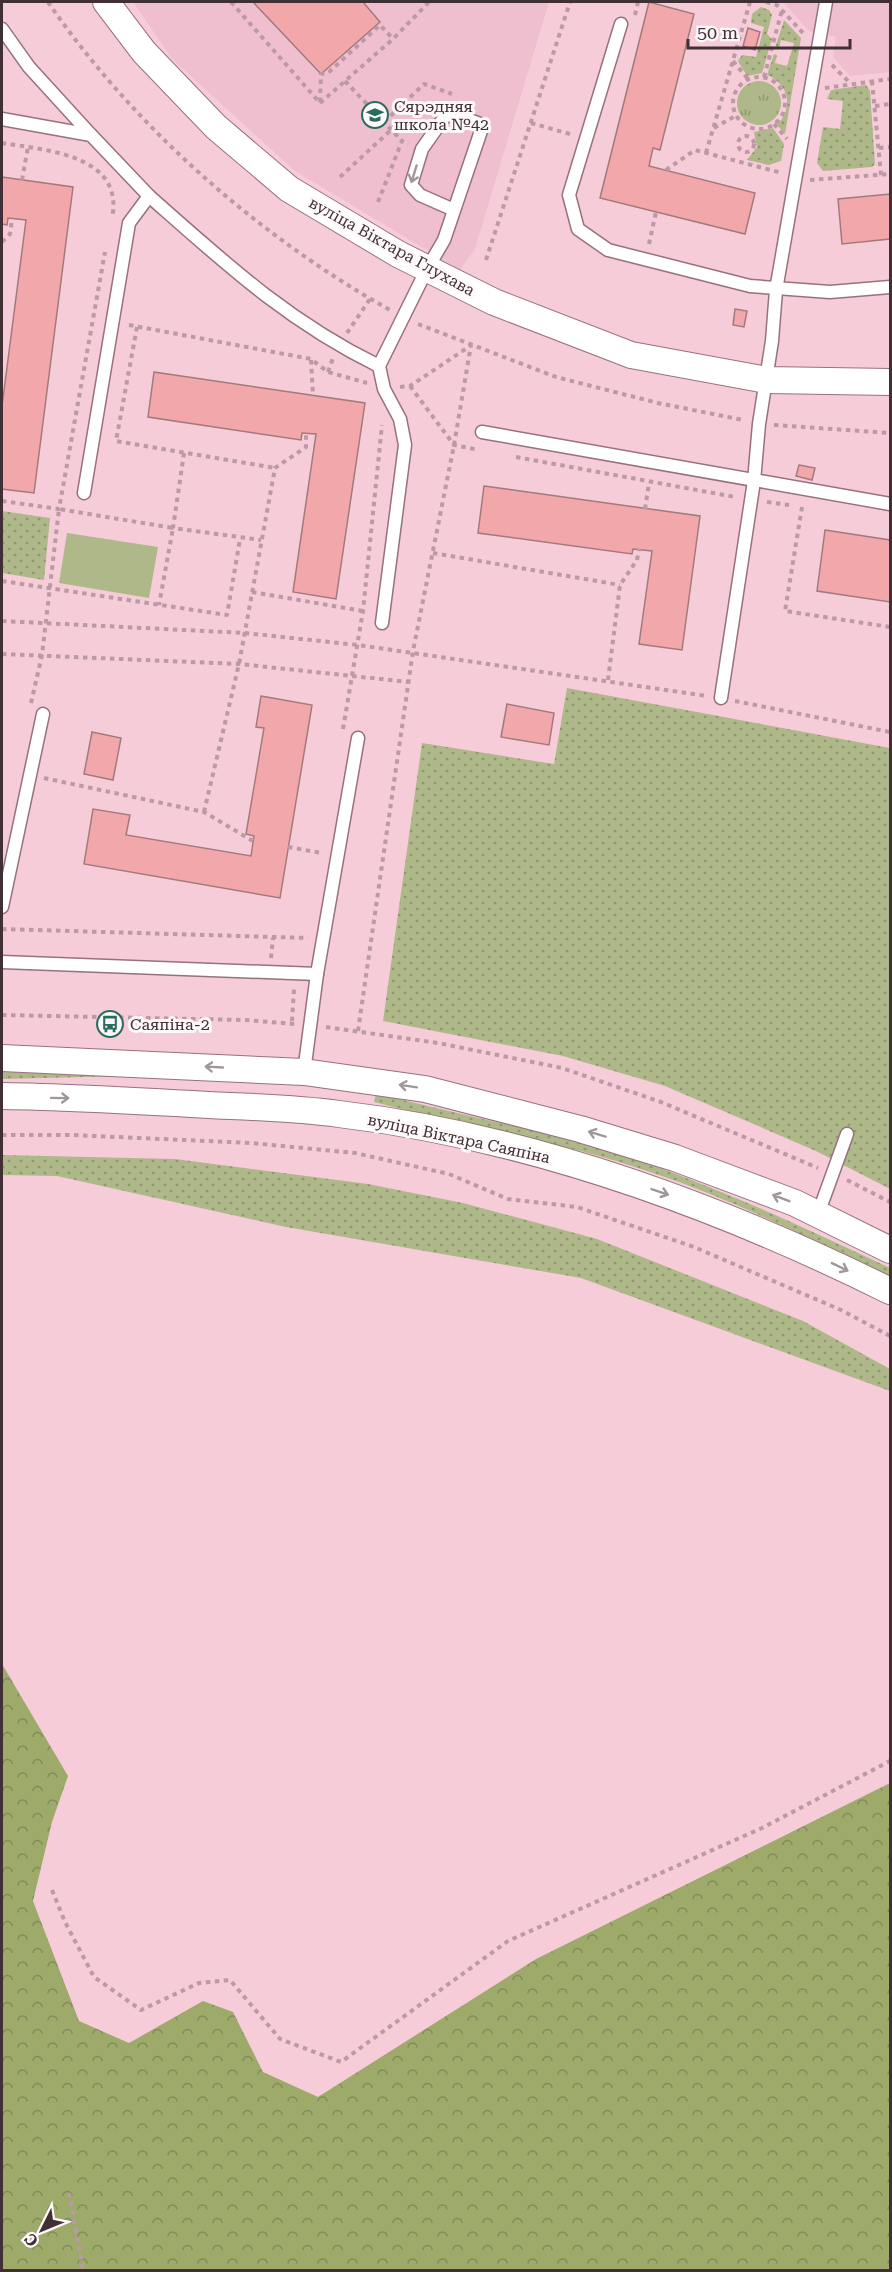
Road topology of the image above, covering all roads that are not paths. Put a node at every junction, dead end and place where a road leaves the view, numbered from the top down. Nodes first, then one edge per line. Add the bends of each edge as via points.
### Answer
1 (106, 2) edge
2 (826, 2) edge
3 (621, 24) dead end
4 (2, 29) edge
5 (2, 119) edge
6 (91, 135) junction
7 (149, 196) junction
8 (454, 210) junction
9 (427, 269) junction
10 (891, 287) edge
11 (776, 290) junction
12 (379, 366) junction
13 (767, 380) junction
14 (891, 382) edge
15 (482, 432) dead end
16 (754, 481) junction
17 (84, 493) dead end
18 (891, 504) edge
19 (382, 623) dead end
20 (721, 698) road end
21 (43, 714) dead end
22 (358, 738) dead end
23 (2, 907) edge
24 (2, 962) edge
25 (317, 974) junction
26 (2, 1058) edge
27 (304, 1072) junction
28 (2, 1096) edge
29 (297, 1109) junction
30 (847, 1134) dead end
31 (818, 1214) junction
32 (891, 1250) edge
33 (891, 1292) edge

1 - 9 street, вуліца Віктара Глухава via 144,52 216,127 289,189
2 - 11 lane
3 - 11 lane via 569,195 578,229 608,250
4 - 6 lane via 29,67
5 - 6 lane
6 - 7 lane
7 - 12 lane via 232,270 295,319
7 - 17 lane via 129,223
8 -> 8 lane via 483,125 448,112 422,149 411,185 420,195
8 - 9 lane via 444,240
9 - 12 lane
9 - 13 street, вуліца Віктара Глухава via 494,302 631,355
10 - 11 lane via 830,292
11 - 13 lane
12 - 19 lane via 384,389 400,419 405,445
13 - 14 street, вуліца Віктара Глухава
13 - 16 lane
15 - 16 lane
16 - 18 lane
16 - 20 lane
21 - 23 lane
22 - 25 lane
24 - 25 lane
25 - 27 lane
27 -> 26 street
27 - 29 street
31 -> 27 street via 675,1158 569,1126 425,1089
28 -> 29 street, вуліца Віктара Саяпіна
29 -> 33 street, вуліца Віктара Саяпіна via 433,1129 577,1163 754,1228
30 - 31 lane
31 - 32 street

